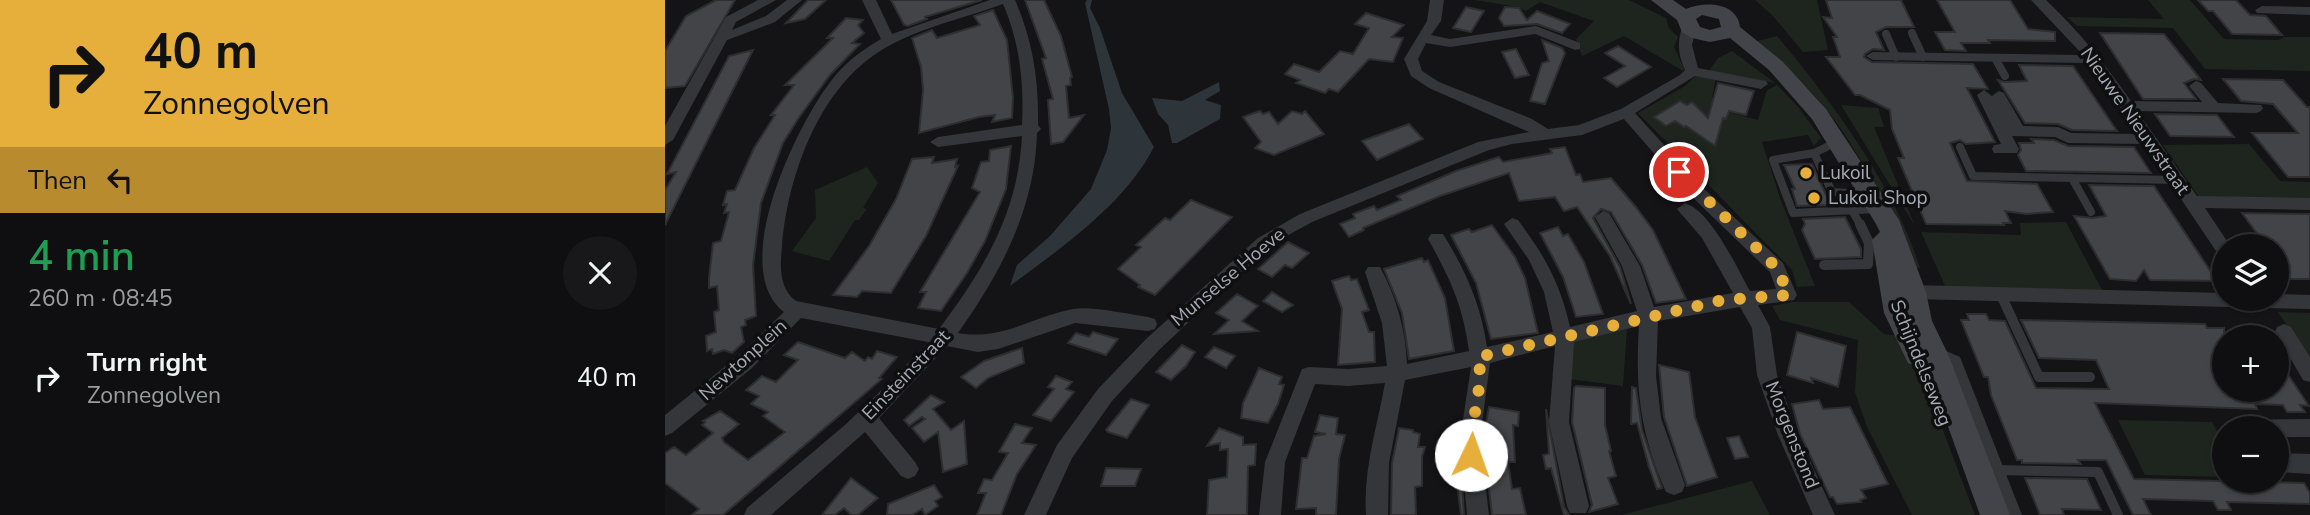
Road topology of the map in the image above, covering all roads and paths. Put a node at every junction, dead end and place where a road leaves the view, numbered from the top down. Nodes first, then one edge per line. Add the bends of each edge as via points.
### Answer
1 (769, 0) edge
2 (795, 0) edge
3 (869, 0) edge
4 (1006, 0) edge
5 (1437, 0) edge
6 (1660, 0) edge
7 (1677, 0) edge
8 (2038, 0) edge
9 (2262, 10) dead end
10 (2310, 11) edge
11 (1712, 18) edge
12 (1912, 33) dead end
13 (1886, 34) dead end
14 (722, 37) junction
15 (1422, 38) junction
16 (888, 40) junction
17 (1575, 46) dead end
18 (1873, 56) dead end
19 (1896, 57) junction
20 (1923, 57) junction
21 (1995, 58) junction
22 (2094, 60) junction
23 (1692, 71) junction
24 (2005, 76) dead end
25 (1771, 79) junction
26 (2196, 86) dead end
27 (1992, 96) dead end
28 (2125, 106) junction
29 (2214, 107) junction
30 (2256, 108) dead end
31 (1626, 112) junction
32 (1033, 129) junction
33 (2010, 132) junction
34 (1544, 134) junction
35 (665, 139) edge
36 (2148, 139) junction
37 (1838, 141) junction
38 (938, 142) dead end
39 (1960, 147) dead end
40 (2000, 149) dead end
41 (1814, 153) junction
42 (2072, 178) junction
43 (2177, 180) junction
44 (2192, 202) junction
45 (2310, 204) edge
46 (1867, 205) junction
47 (1685, 209) dead end
48 (2091, 212) dead end
49 (1603, 217) dead end
50 (1512, 224) dead end
51 (2214, 234) edge
52 (1437, 239) dead end
53 (1823, 265) dead end
54 (1888, 269) junction
55 (1374, 272) dead end
56 (1913, 292) junction
57 (2001, 295) junction
58 (1742, 297) junction
59 (2212, 299) edge
60 (2289, 301) edge
61 (2310, 302) edge
62 (797, 310) junction
63 (1650, 318) junction
64 (1148, 324) dead end
65 (945, 337) junction
66 (1563, 337) junction
67 (2289, 340) edge
68 (1935, 354) junction
69 (1478, 357) junction
70 (1397, 374) junction
71 (2310, 374) edge
72 (2090, 377) dead end
73 (866, 418) junction
74 (665, 427) edge
75 (2289, 428) edge
76 (2310, 428) edge
77 (2289, 463) edge
78 (2310, 464) edge
79 (908, 469) dead end
80 (1993, 470) junction
81 (1674, 485) dead end
82 (1578, 506) dead end
83 (755, 515) edge
84 (1035, 515) edge
85 (1270, 515) edge
86 (1377, 515) edge
87 (1478, 515) edge
88 (1824, 515) edge
89 (1978, 515) edge
90 (1995, 515) edge
91 (2011, 515) edge
92 (2118, 515) edge

1 - 14 street via 736,16
2 - 14 street via 766,22
3 - 16 street
4 - 16 street, Newtonplein
4 - 32 street, Einsteinstraat via 1027,49
5 - 15 street via 1434,21
6 - 11 main road, Schijndelseweg
7 - 11 main road, Schijndelseweg
8 - 22 street, Nieuwe Nieuwstraat via 2069,28
9 - 10 street
11 - 23 street via 1684,52
11 - 25 main road, Schijndelseweg
12 - 20 lane
13 - 19 lane
14 - 35 street
15 - 17 street via 1450,44 1536,30
15 - 34 street via 1411,59 1423,79 1527,122
16 - 62 street, Newtonplein via 860,57 830,94 801,140 783,183 772,244 774,287 779,299
18 - 19 street
19 - 20 street
20 - 21 street
21 - 22 street
21 - 24 lane
22 - 28 street, Nieuwe Nieuwstraat
23 - 25 street
23 - 31 street, Munselse Hoeve
25 - 37 main road, Schijndelseweg via 1819,114
26 - 29 street
27 - 33 street
28 - 29 street
28 - 36 street, Nieuwe Nieuwstraat
29 - 30 street
31 - 34 street, Munselse Hoeve via 1582,130
31 - 58 street via 1697,192 1777,268 1789,295
32 - 38 street
32 - 65 street, Einsteinstraat via 1027,176 1008,233
33 - 36 street
33 - 40 street via 2011,149
34 - 84 street, Munselse Hoeve via 1484,146 1305,218 1265,241 1114,382 1066,450
36 - 43 street, Nieuwe Nieuwstraat
37 - 41 lane
37 - 46 main road, Schijndelseweg
39 - 42 lane via 1973,176
41 - 46 lane via 1832,192
41 - 46 lane via 1773,160 1793,213
42 - 43 lane
42 - 48 lane
43 - 44 street, Nieuwe Nieuwstraat
44 - 45 street
44 - 51 street, Nieuwe Nieuwstraat
46 - 53 lane via 1867,235 1873,254 1868,264
46 - 54 main road, Schijndelseweg via 1884,237
46 - 56 main road, Schijndelseweg via 1888,220
47 - 58 street, Morgenstond via 1708,234
49 - 63 street via 1631,266
50 - 66 street via 1536,257 1553,292
52 - 69 street via 1456,270 1473,315
54 - 56 main road via 1901,289
54 - 89 main road, Schijndelseweg via 1897,313 1934,393
55 - 70 street via 1394,333
56 - 57 street
56 - 68 main road, Schijndelseweg via 1919,321
57 - 59 street
57 - 72 lane via 2039,377
58 - 63 street
58 - 88 street, Morgenstond via 1761,327 1767,375
60 - 61 street
62 - 65 street
62 - 74 street, Newtonplein via 745,362
63 - 66 street
63 - 81 street via 1646,376 1651,418
64 - 65 street via 1075,316 992,342
65 - 73 street, Einsteinstraat
66 - 69 street
66 - 82 street via 1559,422
67 - 71 street
68 - 80 street, Schijndelseweg via 1953,363
68 - 90 main road, Schijndelseweg
69 - 70 street
69 - 87 street via 1481,370 1470,439
70 - 85 street via 1338,379 1309,375 1275,462
70 - 86 street via 1379,454
73 - 79 street
73 - 83 street, Einsteinstraat
75 - 76 street
77 - 78 street
80 - 91 street, Schijndelseweg
80 - 92 lane via 2098,472

